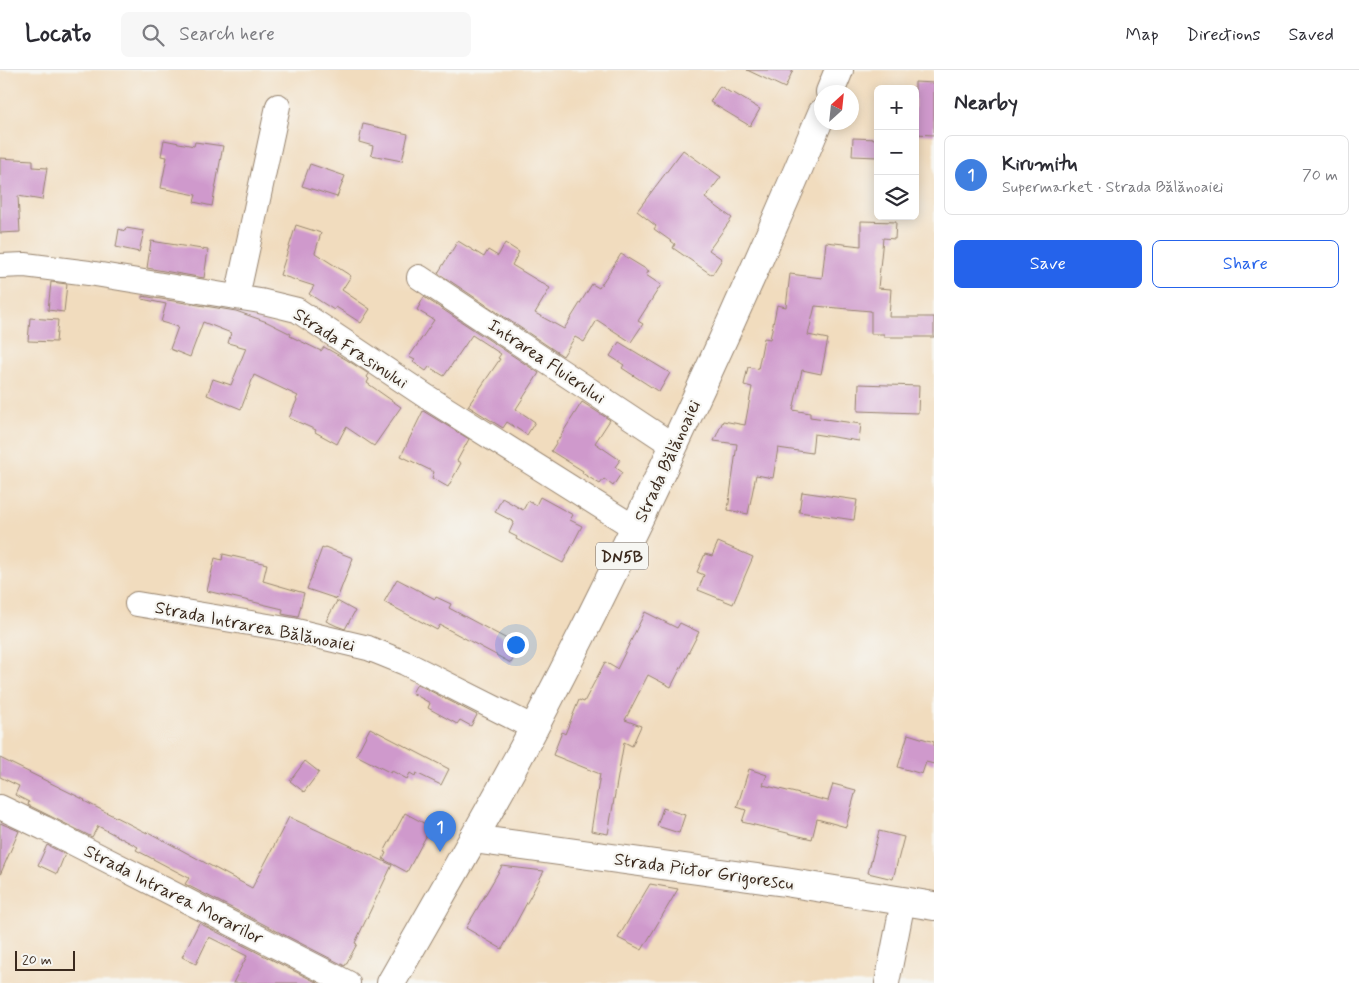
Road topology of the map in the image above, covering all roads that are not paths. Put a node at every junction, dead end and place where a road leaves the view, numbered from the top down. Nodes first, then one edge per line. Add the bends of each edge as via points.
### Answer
1 (839, 70) edge
2 (833, 85) edge
3 (278, 106) dead end
4 (815, 130) edge
5 (0, 266) edge
6 (419, 277) dead end
7 (237, 297) junction
8 (674, 446) junction
9 (635, 528) junction
10 (137, 604) dead end
11 (534, 728) junction
12 (0, 807) edge
13 (473, 839) junction
14 (903, 901) junction
15 (934, 906) edge
16 (348, 983) edge
17 (391, 983) edge
18 (887, 983) edge

1 - 2 main road
3 - 7 street
4 - 8 main road, Strada Bălănoaiei / DN5B
5 - 7 street, Strada Frasinului via 25,265 79,272
6 - 8 street, Intrarea Fluierului
7 - 9 street, Strada Frasinului via 304,313 426,397
8 - 9 main road, Strada Bălănoaiei / DN5B
9 - 11 main road, Strada Bălănoaiei / DN5B
10 - 11 street, Strada Intrarea Bălănoaiei via 292,630 368,648 405,663
11 - 13 main road, Strada Bălănoaiei / DN5B
12 - 16 street, Strada Intrarea Morarilor
13 - 14 main road, Strada Pictor Grigorescu
13 - 17 main road, Strada Bălănoaiei / DN5B
14 - 15 main road, Strada Pictor Grigorescu
14 - 18 street

